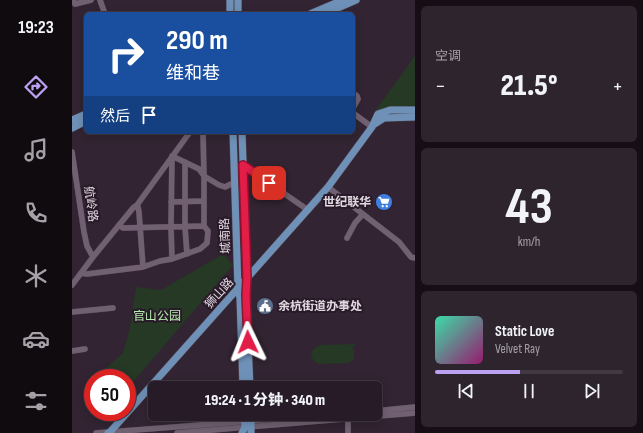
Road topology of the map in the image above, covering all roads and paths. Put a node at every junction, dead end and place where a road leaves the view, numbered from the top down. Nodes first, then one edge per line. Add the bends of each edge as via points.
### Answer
1 (73, 0) edge
2 (91, 0) edge
3 (100, 0) edge
4 (230, 0) edge
5 (238, 0) edge
6 (343, 0) edge
7 (356, 0) edge
8 (104, 12) edge
9 (230, 12) edge
10 (238, 12) edge
11 (315, 12) edge
12 (329, 12) edge
13 (355, 94) edge
14 (355, 104) edge
15 (415, 110) edge
16 (355, 114) edge
17 (84, 115) edge
18 (415, 117) edge
19 (72, 120) edge
20 (84, 122) edge
21 (372, 127) junction
22 (72, 128) edge
23 (188, 134) edge
24 (203, 134) edge
25 (233, 134) edge
26 (242, 134) edge
27 (72, 152) edge
28 (172, 156) junction
29 (185, 162) junction
30 (243, 165) junction
31 (204, 176) junction
32 (235, 185) junction
33 (328, 187) junction
34 (185, 201) junction
35 (204, 201) junction
36 (171, 202) junction
37 (136, 205) junction
38 (308, 210) junction
39 (363, 214) junction
40 (119, 225) junction
41 (204, 226) junction
42 (171, 227) junction
43 (185, 227) junction
44 (140, 228) junction
45 (347, 238) dead end
46 (187, 254) junction
47 (93, 257) junction
48 (415, 258) edge
49 (172, 259) junction
50 (143, 267) junction
51 (81, 273) junction
52 (247, 278) junction
53 (72, 285) edge
54 (238, 289) junction
55 (112, 308) dead end
56 (72, 312) edge
57 (85, 349) dead end
58 (72, 351) edge
59 (243, 381) edge
60 (250, 381) edge
61 (415, 407) edge
62 (382, 410) edge
63 (415, 413) edge
64 (382, 416) edge
65 (273, 421) edge
66 (308, 421) edge
67 (348, 421) edge
68 (247, 424) edge
69 (109, 432) edge
70 (96, 433) edge
71 (177, 433) edge
72 (348, 433) edge

1 - 2 street via 75,4
3 - 8 street
4 - 9 main road
5 - 10 main road
6 - 11 main road
7 - 12 main road
13 - 14 street via 358,99
15 - 21 main road, 狮山路 via 390,110 378,114
16 - 21 street
17 - 19 main road
18 - 21 main road, 狮山路 via 384,118
20 - 22 main road
21 - 33 main road, 狮山路
23 - 28 street
24 - 31 street
25 - 32 main road, 城南路
26 - 30 main road, 城南路
27 - 47 street, 航岭路 via 84,232
28 - 29 street
28 - 36 street
28 - 37 street
29 - 31 street via 199,169
29 - 34 street
30 - 38 street
30 - 52 main road, 城南路
31 - 32 street via 219,186
31 - 35 street
32 - 54 main road, 城南路
33 - 38 main road, 狮山路
33 - 39 street
34 - 35 street
34 - 36 street
34 - 43 street
35 - 41 street
36 - 42 street
37 - 40 street
37 - 44 street
38 - 52 main road, 狮山路
39 - 45 street
39 - 48 street
40 - 44 street via 123,228
40 - 47 street
41 - 43 street
41 - 46 street via 208,230 207,243
42 - 43 street
42 - 44 street
42 - 49 street
43 - 46 street
44 - 50 street
46 - 49 street
47 - 51 street
49 - 50 street
50 - 51 street
51 - 53 street
52 - 54 main road, 狮山路
52 - 60 main road, 城南路
54 - 59 main road, 城南路
54 - 69 main road, 狮山路
55 - 56 street
57 - 58 street
61 - 62 street
63 - 64 street
65 - 68 street
66 - 68 street
67 - 72 street
68 - 69 street
68 - 71 street
69 - 70 street

